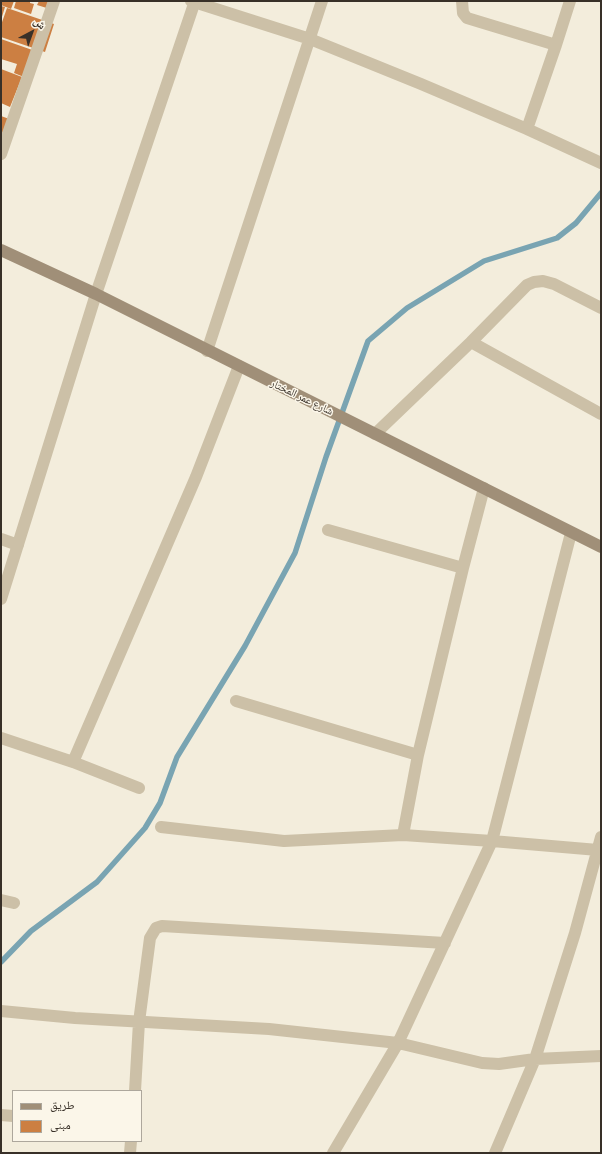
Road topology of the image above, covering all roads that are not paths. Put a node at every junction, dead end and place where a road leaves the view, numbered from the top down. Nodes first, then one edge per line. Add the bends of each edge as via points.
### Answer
1 (54, 1) edge
2 (193, 1) edge
3 (322, 1) edge
4 (462, 1) edge
5 (570, 1) edge
6 (310, 39) junction
7 (556, 45) junction
8 (527, 129) junction
9 (1, 154) edge
10 (601, 163) edge
11 (1, 250) edge
12 (96, 294) junction
13 (601, 308) edge
14 (471, 342) junction
15 (207, 351) junction
16 (239, 366) junction
17 (601, 414) edge
18 (375, 434) junction
19 (484, 488) junction
20 (328, 530) dead end
21 (571, 533) junction
22 (1, 539) edge
23 (18, 545) junction
24 (601, 546) edge
25 (463, 568) junction
26 (1, 599) edge
27 (236, 700) dead end
28 (1, 738) edge
29 (418, 755) junction
30 (73, 762) junction
31 (139, 788) dead end
32 (161, 827) dead end
33 (403, 835) junction
34 (601, 836) edge
35 (492, 841) junction
36 (598, 850) junction
37 (1, 900) edge
38 (14, 903) dead end
39 (445, 943) junction
40 (1, 1011) edge
41 (139, 1022) junction
42 (398, 1043) junction
43 (601, 1056) edge
44 (535, 1059) junction
45 (134, 1090) edge
46 (1, 1115) edge
47 (12, 1116) edge
48 (131, 1142) edge
49 (130, 1153) edge
50 (333, 1153) edge
51 (495, 1153) edge

1 - 9 street
2 - 6 street
2 - 12 street
3 - 6 street
4 - 7 street via 463,14 467,18
5 - 7 street
6 - 8 street
6 - 15 street
7 - 8 street
8 - 10 street
11 - 12 street, شارع عمر المختار
12 - 15 street, شارع عمر المختار
12 - 23 street
13 - 14 street via 554,284 534,282 527,284
14 - 17 street
14 - 18 street
15 - 16 street, شارع عمر المختار
16 - 18 street, شارع عمر المختار
16 - 30 street via 196,477
18 - 19 street, شارع عمر المختار
19 - 21 street, شارع عمر المختار
19 - 25 street
20 - 25 street
21 - 24 street, شارع عمر المختار
21 - 35 street
22 - 23 street
23 - 26 street
25 - 29 street
27 - 29 street
28 - 30 street
29 - 33 street
30 - 31 street
32 - 33 street via 284,841
33 - 35 street
34 - 36 street
35 - 36 street
35 - 39 street
36 - 44 street
37 - 38 street
39 - 41 street via 162,926 156,928 150,938
39 - 42 street
40 - 41 street
41 - 42 street via 269,1029
41 - 45 street
42 - 44 street via 482,1063 499,1064
42 - 50 street
43 - 44 street
44 - 51 street
46 - 47 street
48 - 49 street

